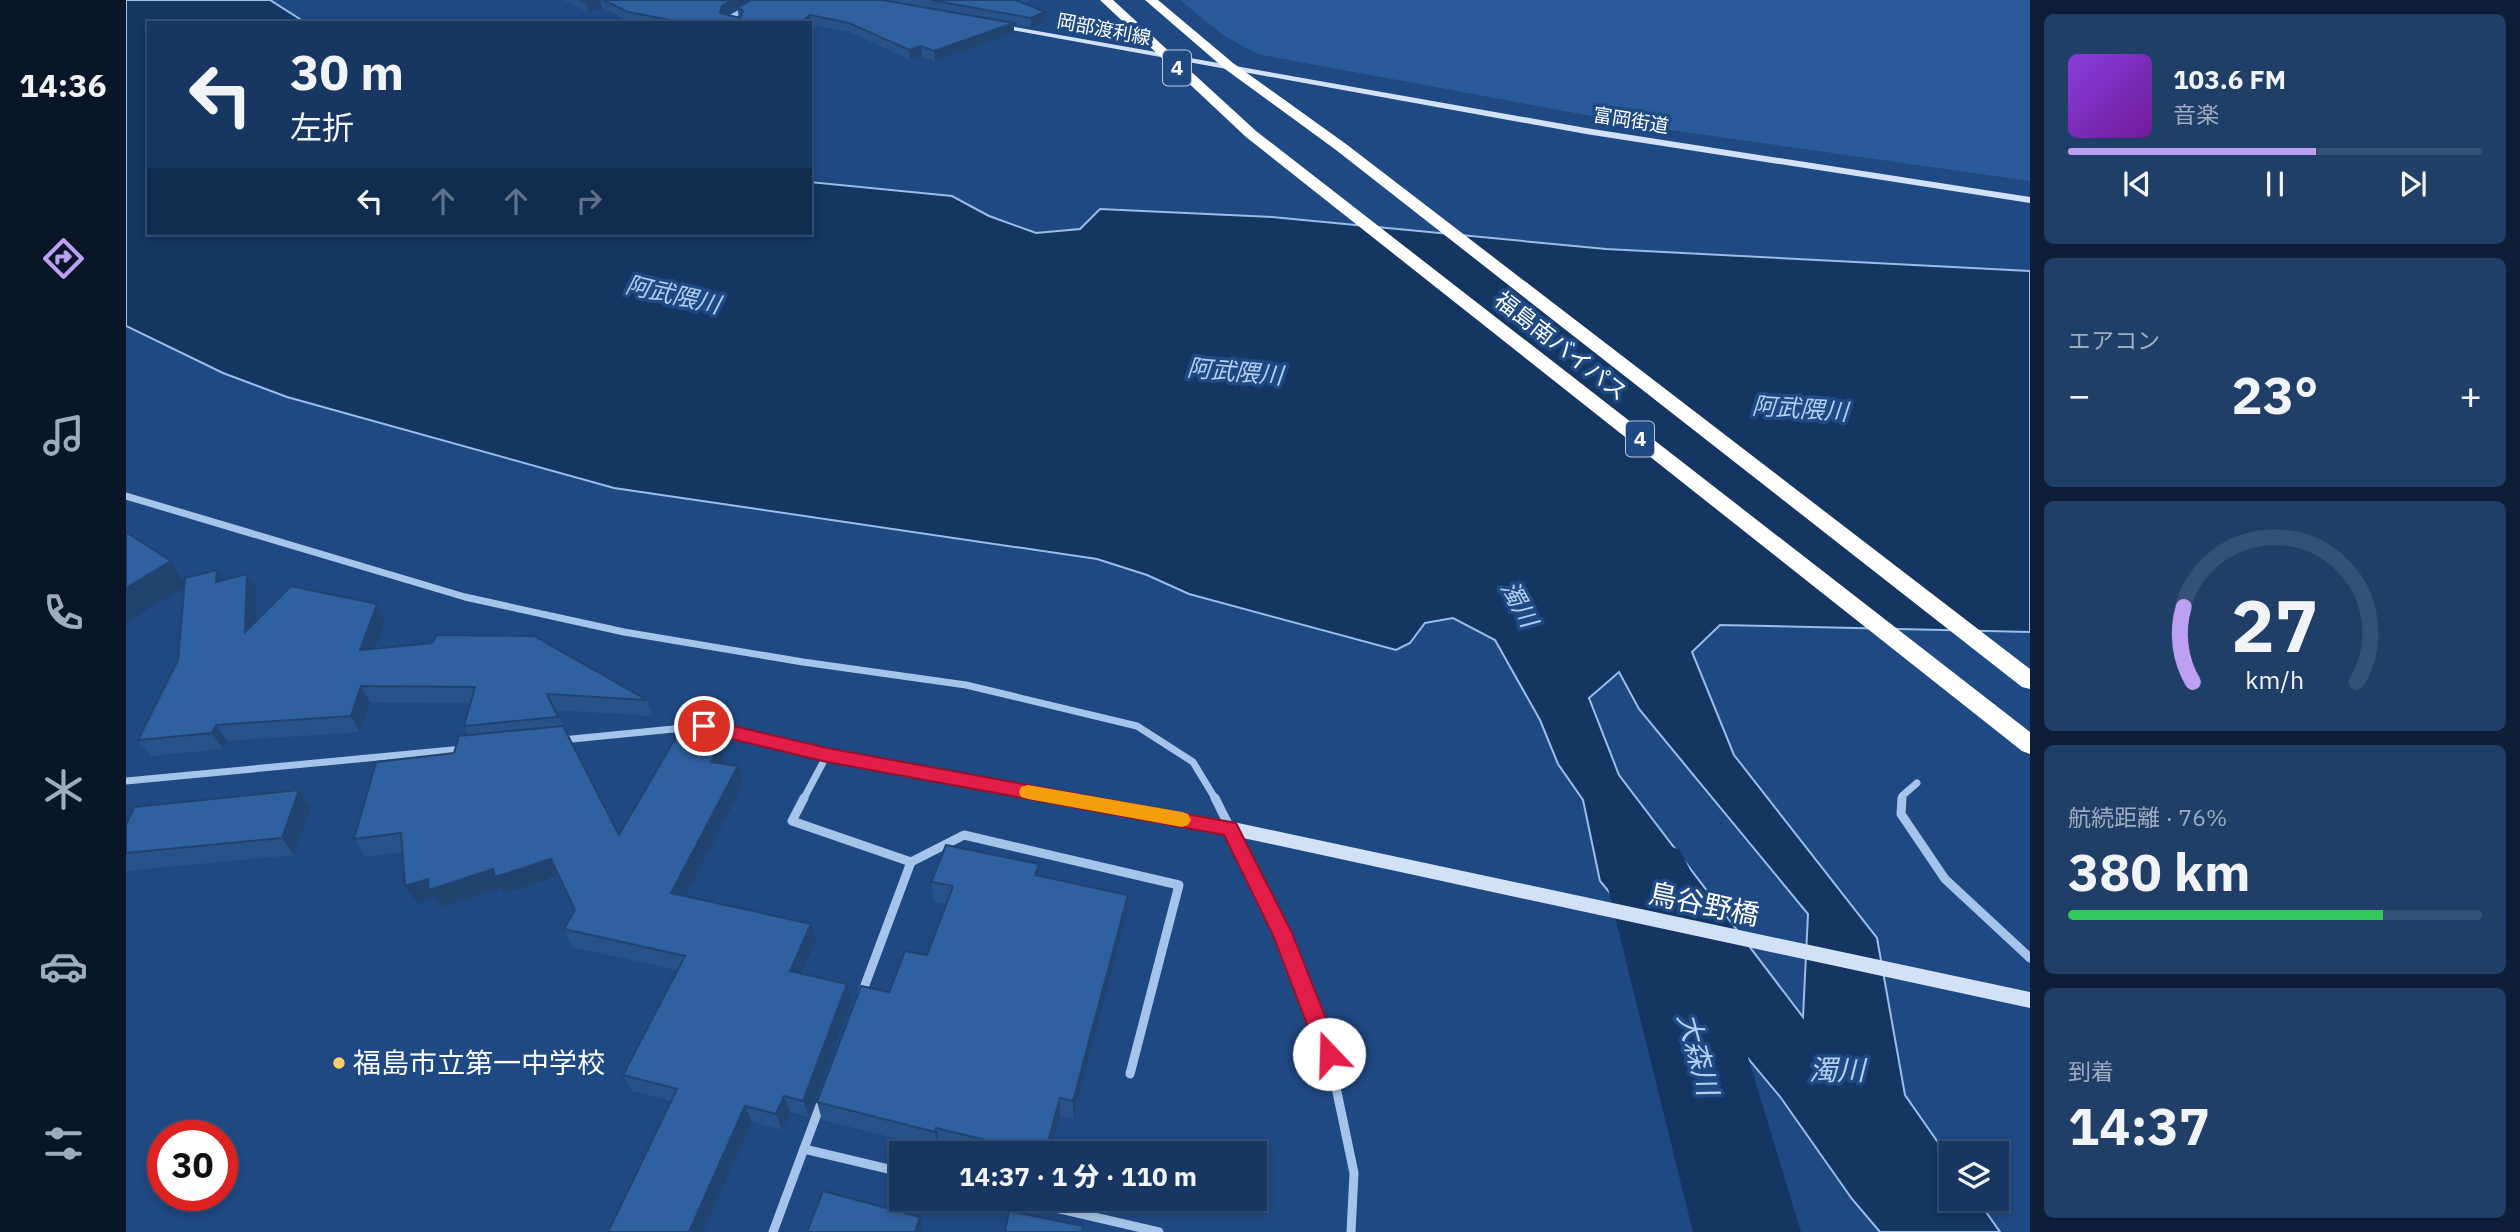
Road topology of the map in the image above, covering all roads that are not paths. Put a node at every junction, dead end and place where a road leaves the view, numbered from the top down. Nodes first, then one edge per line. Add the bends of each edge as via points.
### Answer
1 (760, 0) edge
2 (1106, 0) edge
3 (1151, 0) edge
4 (731, 21) edge
5 (981, 23) edge
6 (1164, 56) junction
7 (1228, 66) junction
8 (2030, 200) edge
9 (126, 496) edge
10 (2030, 681) edge
11 (553, 740) edge
12 (2030, 745) edge
13 (470, 748) edge
14 (827, 755) junction
15 (126, 781) edge
16 (1917, 783) dead end
17 (1230, 828) junction
18 (911, 862) junction
19 (2030, 958) edge
20 (2024, 998) edge
21 (858, 1005) edge
22 (1130, 1074) dead end
23 (824, 1097) edge
24 (804, 1149) junction
25 (889, 1169) edge
26 (1068, 1211) edge
27 (773, 1232) edge
28 (1158, 1232) edge
29 (1351, 1232) edge

1 - 4 street via 726,20
2 - 6 highway, 福島南バイパス / 4
3 - 7 highway, 福島南バイパス / 4
5 - 6 street, 岡部渡利線
6 - 7 street, 岡部渡利線
6 - 12 highway, 福島南バイパス / 4 via 1251,134
7 - 8 street, 富岡街道 via 1586,131
7 - 10 highway, 福島南バイパス / 4
9 - 17 street via 465,597 625,632 966,685 1137,726 1193,762
11 - 14 street via 704,726
13 - 15 street
14 - 17 street, 鳥谷野橋
14 - 18 street via 792,821
16 - 19 street via 1902,796 1901,814 1945,879
17 - 20 street, 鳥谷野橋
17 - 29 street via 1283,933 1329,1054 1354,1173
18 - 21 street
18 - 22 street via 964,835 1179,885
23 - 24 street
24 - 25 street
24 - 27 street
26 - 28 street

